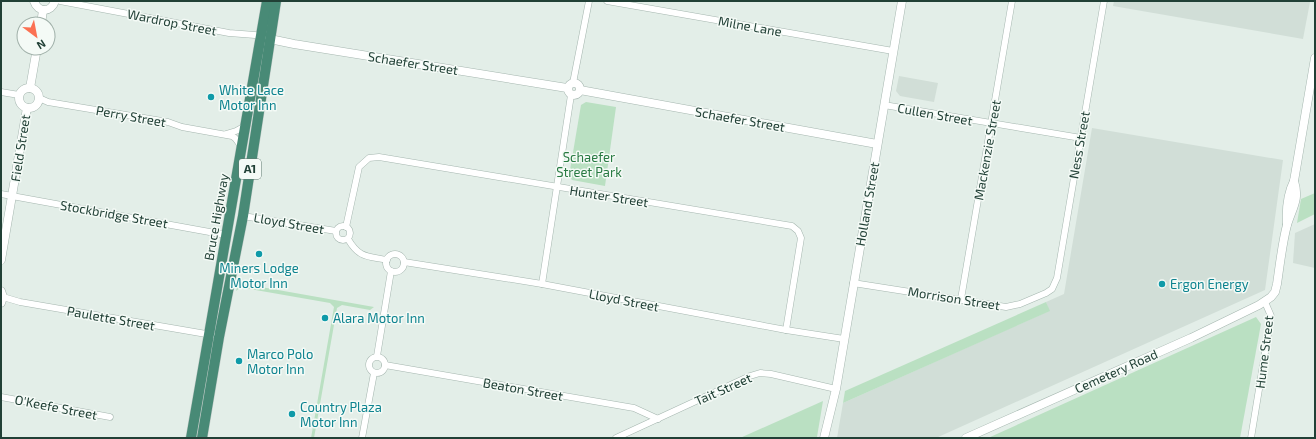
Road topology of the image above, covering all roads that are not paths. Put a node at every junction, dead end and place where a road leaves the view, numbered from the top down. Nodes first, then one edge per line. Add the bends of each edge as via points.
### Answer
1 (34, 1) edge
2 (55, 1) edge
3 (60, 1) edge
4 (267, 1) edge
5 (276, 1) edge
6 (589, 1) edge
7 (607, 1) edge
8 (902, 1) edge
9 (1012, 1) edge
10 (1104, 1) edge
11 (43, 10) junction
12 (42, 16) edge
13 (260, 37) junction
14 (271, 39) junction
15 (893, 51) junction
16 (36, 56) edge
17 (1315, 58) edge
18 (1313, 76) edge
19 (30, 88) junction
20 (571, 89) junction
21 (1, 92) edge
22 (19, 95) junction
23 (39, 98) junction
24 (884, 105) junction
25 (27, 108) junction
26 (991, 123) junction
27 (245, 126) junction
28 (224, 135) junction
29 (1080, 138) junction
30 (877, 144) junction
31 (241, 146) junction
32 (556, 187) junction
33 (1, 194) edge
34 (13, 196) junction
35 (243, 216) junction
36 (346, 227) junction
37 (336, 231) junction
38 (226, 235) junction
39 (348, 239) junction
40 (1, 260) edge
41 (387, 260) junction
42 (404, 262) junction
43 (391, 271) junction
44 (854, 283) junction
45 (542, 284) junction
46 (1052, 289) joint
47 (2, 297) edge
48 (961, 299) junction
49 (1264, 302) junction
50 (786, 330) junction
51 (209, 335) junction
52 (220, 337) junction
53 (844, 339) junction
54 (377, 356) junction
55 (385, 365) junction
56 (374, 373) junction
57 (836, 389) junction
58 (1, 397) edge
59 (832, 407) junction
60 (110, 417) dead end
61 (658, 419) junction
62 (191, 438) edge
63 (202, 438) edge
64 (362, 438) edge
65 (616, 438) edge
66 (824, 438) edge
67 (830, 438) edge
68 (966, 438) edge
69 (1251, 438) edge

1 - 11 street via 38,8
2 - 11 street via 50,9
3 - 13 street, Wardrop Street
4 - 13 highway, Bruce Highway / A1
5 - 14 highway, Bruce Highway / A1
6 - 20 street
7 - 15 street, Milne Lane
8 - 15 street, Holland Street
9 - 26 street, Mackenzie Street
10 - 29 street, Ness Street
11 - 12 street
13 - 14 street, Schaefer Street
13 - 27 highway, Bruce Highway / A1
14 - 20 street, Schaefer Street
14 - 35 highway, Bruce Highway / A1
15 - 24 street, Holland Street
16 - 19 street
17 - 18 street, Hume Street
18 - 49 street, Hume Street via 1294,180 1297,190 1294,209 1287,225 1275,292
19 - 22 street via 24,89
19 - 23 street via 37,92
20 - 30 street, Schaefer Street via 578,94 580,90
20 - 32 street
21 - 22 street
22 - 25 street via 20,103
23 - 25 street via 37,104
23 - 28 street, Perry Street via 48,102 168,122
24 - 26 street, Cullen Street
24 - 30 street, Holland Street
25 - 34 street, Field Street
26 - 29 street, Cullen Street
26 - 48 street, Mackenzie Street
27 - 28 street
27 - 31 highway, Bruce Highway / A1
28 - 31 street, Perry Street via 235,138
29 - 46 street, Ness Street via 1057,278
30 - 44 street, Holland Street
31 - 38 highway, Bruce Highway / A1
32 - 36 street, Hunter Street via 380,157 369,158 359,167
32 - 45 street
32 - 50 street, Hunter Street via 792,226 801,238
33 - 34 street, Stockbridge Street
34 - 38 street, Stockbridge Street
34 - 40 street, Field Street
35 - 37 street, Lloyd Street
35 - 52 highway, Bruce Highway / A1
36 - 37 street via 341,226
36 - 39 street via 350,232
37 - 39 street via 338,239
38 - 51 highway, Bruce Highway / A1
39 - 41 street via 360,254
41 - 42 street via 396,254 402,257
41 - 43 street
42 - 43 street via 401,269
42 - 45 street, Lloyd Street
43 - 54 street
44 - 48 street, Morrison Street
44 - 53 street, Holland Street
45 - 50 street, Lloyd Street
46 - 48 street, Morrison Street via 1020,304 1006,307
47 - 51 street, Paulette Street
49 - 68 street, Cemetery Road via 1191,338
49 - 69 street, Hume Street via 1271,316
50 - 53 street, Lloyd Street
51 - 52 street, Paulette Street
51 - 62 highway, Bruce Highway / A1
52 - 63 highway, Bruce Highway / A1
53 - 57 street, Holland Street
54 - 55 street via 383,359
54 - 56 street via 368,363 369,369
55 - 56 street via 382,371
55 - 61 street, Beaton Street via 634,408
56 - 64 street
57 - 59 street, Holland Street
57 - 61 street, Tait Street via 760,373
58 - 60 street, O'Keefe Street
59 - 66 street, Holland Street
59 - 67 street, Holland Street
61 - 65 street, Tait Street

